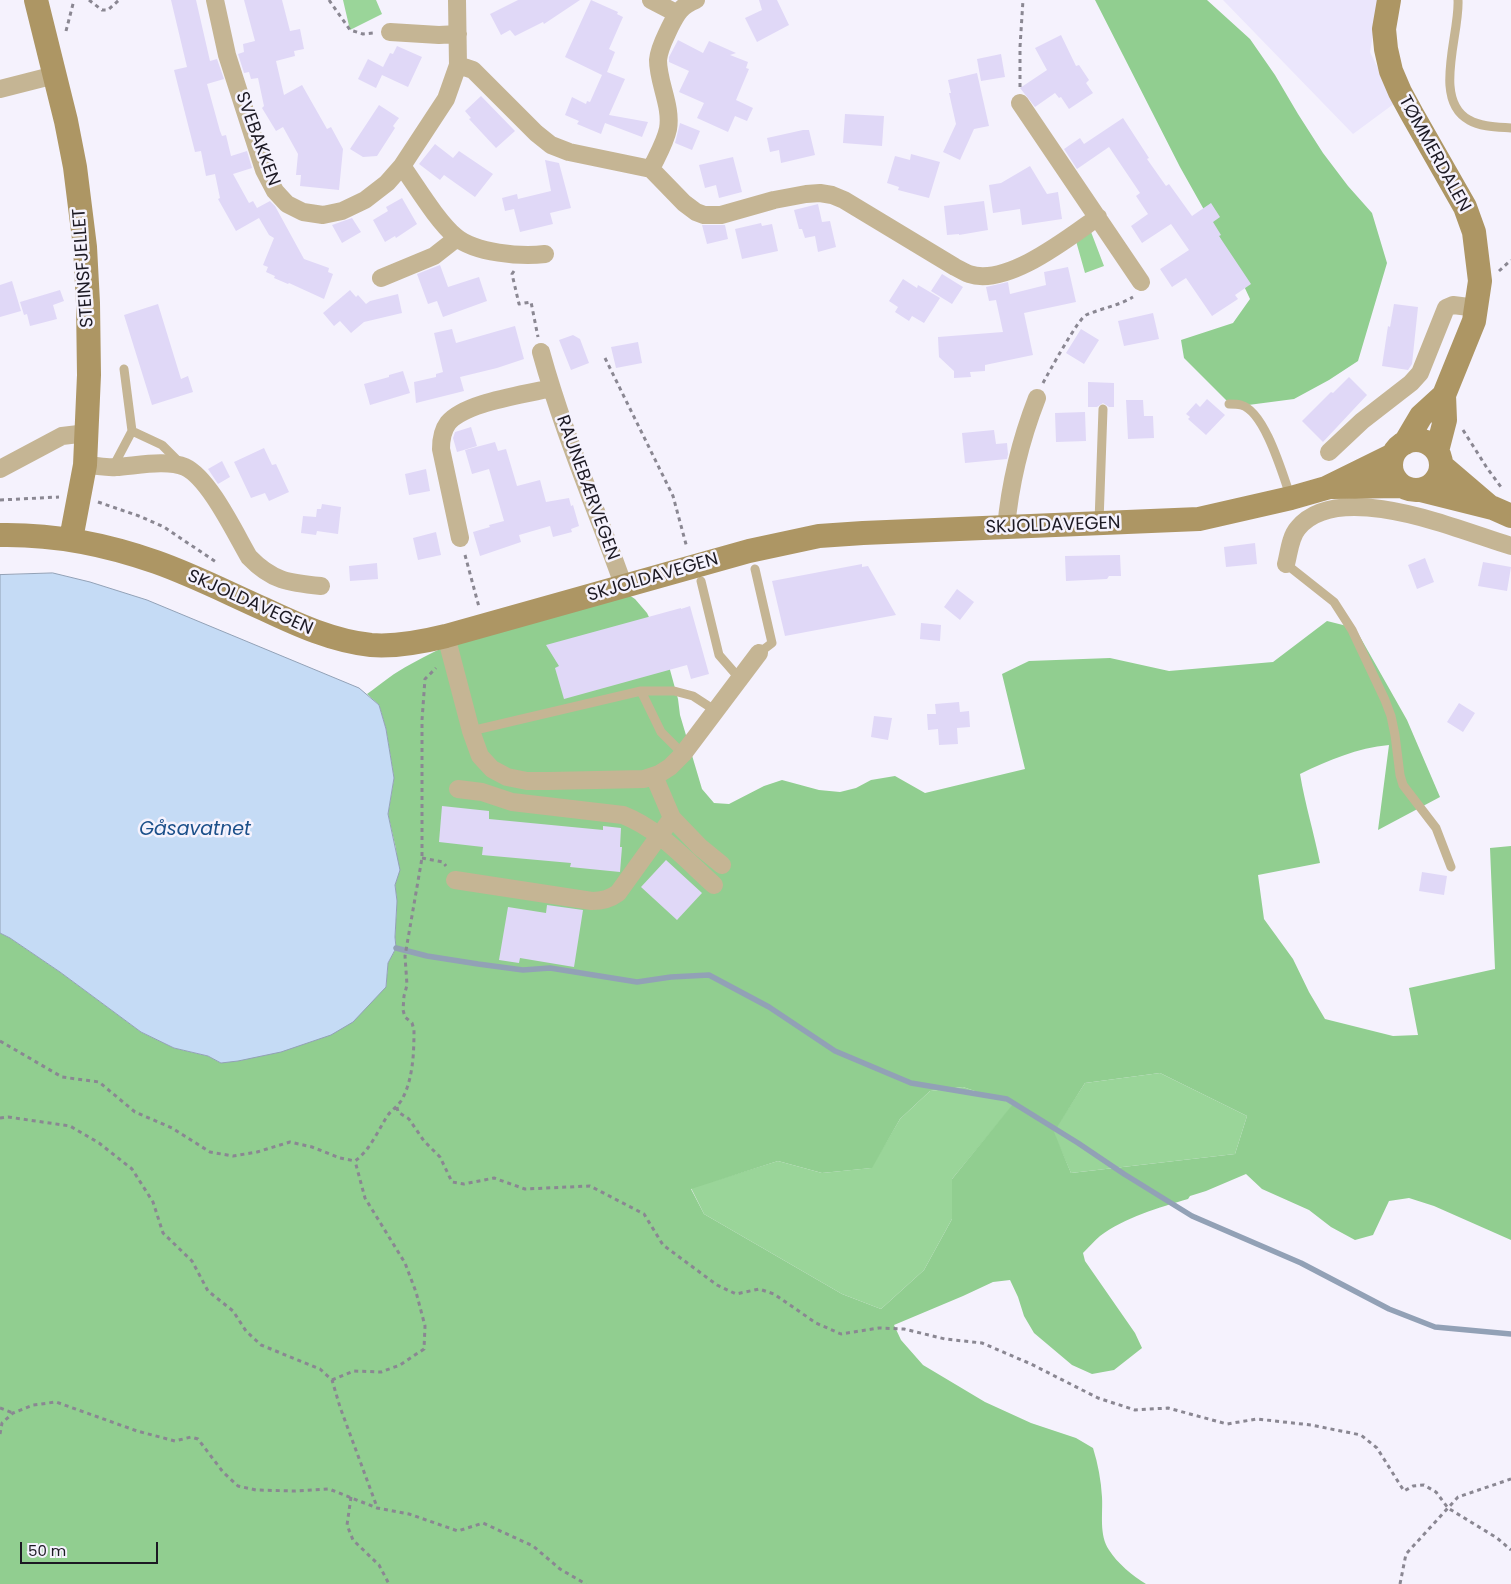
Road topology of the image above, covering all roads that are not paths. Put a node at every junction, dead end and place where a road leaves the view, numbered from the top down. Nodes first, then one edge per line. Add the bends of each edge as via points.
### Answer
1 (36, 0) edge
2 (215, 0) edge
3 (457, 0) edge
4 (651, 0) edge
5 (696, 0) edge
6 (1389, 0) edge
7 (1458, 0) edge
8 (676, 13) junction
9 (390, 32) road end
10 (458, 34) junction
11 (458, 65) junction
12 (55, 75) junction
13 (0, 89) edge
14 (1020, 103) road end
15 (1511, 128) edge
16 (402, 166) junction
17 (651, 169) junction
18 (1098, 217) junction
19 (457, 238) junction
20 (545, 254) dead end
21 (381, 278) dead end
22 (1141, 282) road end
23 (1477, 308) junction
24 (541, 352) road end
25 (124, 369) dead end
26 (551, 388) junction
27 (1444, 395) junction
28 (1037, 398) road end
29 (1229, 404) dead end
30 (1103, 409) dead end
31 (132, 431) junction
32 (87, 433) junction
33 (1399, 449) junction
34 (1329, 452) dead end
35 (1439, 458) junction
36 (85, 465) junction
37 (184, 466) junction
38 (113, 468) junction
39 (0, 469) edge
40 (1326, 488) junction
41 (1411, 488) junction
42 (1291, 498) junction
43 (1503, 505) edge
44 (1099, 523) junction
45 (1006, 528) junction
46 (0, 535) edge
47 (460, 538) road end
48 (71, 539) junction
49 (1511, 546) edge
50 (1286, 564) joint
51 (755, 569) dead end
52 (701, 581) dead end
53 (321, 586) dead end
54 (624, 587) junction
55 (446, 636) junction
56 (759, 653) joint
57 (740, 678) junction
58 (641, 691) junction
59 (716, 711) junction
60 (472, 731) junction
61 (683, 754) junction
62 (654, 776) junction
63 (458, 789) dead end
64 (672, 818) junction
65 (659, 836) junction
66 (722, 865) dead end
67 (1451, 867) dead end
68 (455, 880) road end
69 (714, 885) dead end

1 - 12 main road, STEINSFJELLET
2 - 16 street, SVEBAKKEN via 227,55 264,170 275,192 287,204 303,212 323,215 342,211 387,184
3 - 10 street, SVEBAKKEN
4 - 8 street
5 - 8 street
6 - 23 main road, TØMMERDALEN via 1384,29 1391,71 1465,207 1474,232 1480,281
7 - 15 lane via 1450,75 1453,102 1469,120
8 - 17 street via 658,59 668,128
9 - 10 street
10 - 11 street, SVEBAKKEN
11 - 16 street, SVEBAKKEN via 446,99
11 - 17 street via 473,70 551,145 568,152
12 - 13 street
12 - 32 main road, STEINSFJELLET via 74,167 84,247 88,303
14 - 18 street
16 - 19 street
17 - 18 street via 684,204 704,215 721,215 806,194 832,195 970,274 984,276 1024,265
18 - 22 street
19 - 20 street via 489,251 530,256
19 - 21 street via 434,256
23 - 27 main road, TØMMERDALEN via 1463,352
23 - 34 street via 1453,305 1446,308 1420,373
24 - 26 street, RAUNEBÆRVEGEN
25 - 31 lane
26 - 47 street via 472,407 457,414 447,424 441,436 441,449
26 - 54 street, RAUNEBÆRVEGEN
27 - 33 main road, TØMMERDALEN via 1421,416
27 - 35 main road, TØMMERDALEN via 1445,420
28 - 45 street via 1021,444
29 - 42 lane via 1249,409 1266,430
30 - 44 lane
31 - 37 lane via 162,445
31 - 38 lane
32 - 36 main road, STEINSFJELLET
32 - 39 street via 62,436
33 - 35 main road via 1414,440 1422,441 1431,445
33 - 40 main road, SKJOLDAVEGEN
33 - 41 main road via 1391,463 1392,472 1395,480
35 - 41 main road via 1440,473 1436,481 1429,487
35 - 43 main road
36 - 38 street
36 - 48 main road, STEINSFJELLET
37 - 38 street via 164,464
37 - 53 street, SKJOLDAVEGEN via 198,476 258,566 293,584
40 - 41 main road, SKJOLDAVEGEN
40 - 42 main road, SKJOLDAVEGEN
41 - 43 main road, SKJOLDAVEGEN
42 - 44 main road, SKJOLDAVEGEN via 1199,519
44 - 45 main road, SKJOLDAVEGEN
45 - 54 main road, SKJOLDAVEGEN via 819,536 749,551
46 - 48 main road, SKJOLDAVEGEN
48 - 55 main road, SKJOLDAVEGEN via 156,562 324,635 372,645 397,645
49 - 50 street via 1390,510 1343,508 1322,512 1297,528
50 - 67 lane via 1334,602 1352,630 1391,716 1403,785 1436,828
51 - 56 lane via 772,643
52 - 57 lane via 720,655
54 - 55 main road, SKJOLDAVEGEN
55 - 60 street
56 - 57 street
57 - 59 street
58 - 59 lane via 674,691 694,696
58 - 60 lane
58 - 61 lane via 661,732
59 - 61 street
60 - 62 street via 480,756 492,769 507,777 548,781 625,780
61 - 62 street
62 - 64 street
63 - 65 street via 482,792 512,802 623,815
64 - 65 street
64 - 66 street
65 - 68 street via 618,893 601,901
65 - 69 street

